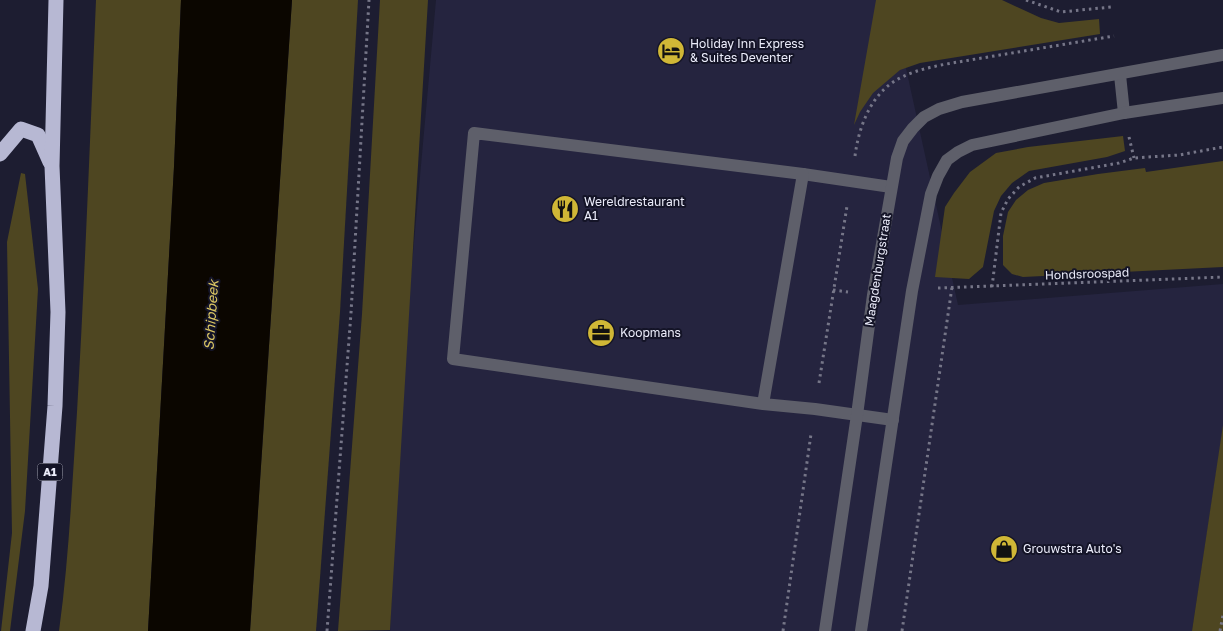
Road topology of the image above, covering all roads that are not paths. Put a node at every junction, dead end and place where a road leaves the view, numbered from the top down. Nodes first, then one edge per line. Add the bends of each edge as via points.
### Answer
1 (56, 0) edge
2 (1223, 55) edge
3 (1120, 75) junction
4 (1223, 98) edge
5 (1124, 113) junction
6 (0, 154) edge
7 (52, 166) junction
8 (803, 174) junction
9 (891, 187) junction
10 (763, 404) junction
11 (857, 415) junction
12 (893, 420) junction
13 (33, 631) edge
14 (824, 631) edge
15 (861, 631) edge

1 - 7 highway, A1
2 - 3 street, Maagdenburgstraat
3 - 5 street
3 - 9 street, Maagdenburgstraat via 962,102 939,109 924,117 903,141
4 - 5 street
5 - 12 street via 972,145 946,160 931,194 912,290
6 - 7 highway via 20,129 38,135
7 - 13 highway, A1 via 58,312 55,397 41,586
8 - 9 street
8 - 10 street
8 - 10 street via 474,134 454,360
9 - 11 street, Maagdenburgstraat via 872,295
10 - 11 street
11 - 12 street
11 - 14 street, Maagdenburgstraat
12 - 15 street

